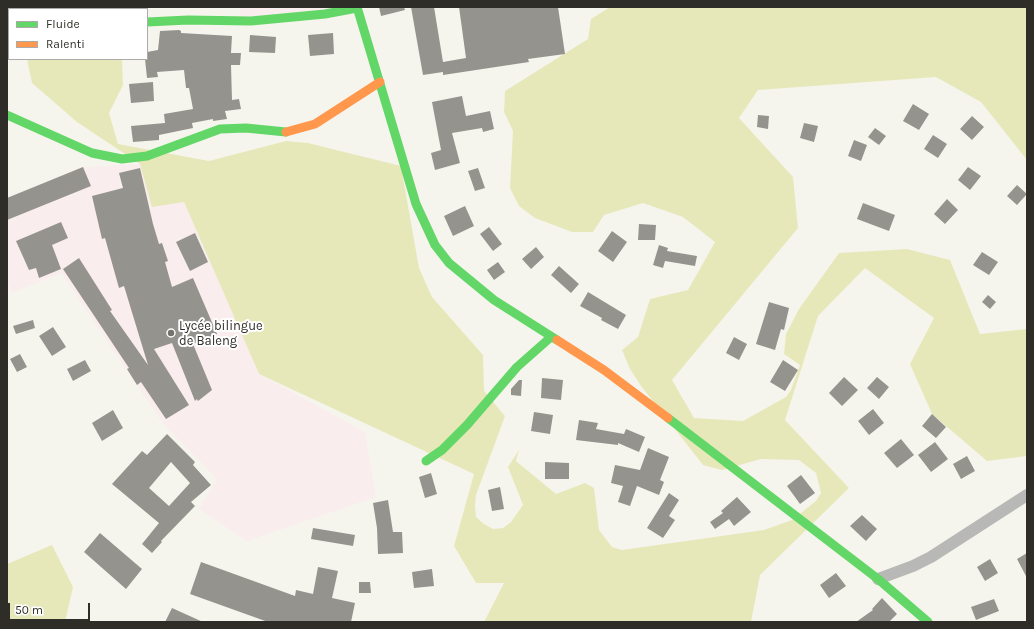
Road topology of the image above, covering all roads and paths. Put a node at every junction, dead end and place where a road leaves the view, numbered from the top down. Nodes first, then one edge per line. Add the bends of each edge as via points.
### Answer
1 (357, 7) edge
2 (148, 22) edge
3 (380, 82) junction
4 (7, 115) edge
5 (551, 337) junction
6 (426, 461) dead end
7 (1027, 496) edge
8 (878, 579) junction
9 (928, 622) edge

1 - 2 street via 324,14 251,21
1 - 3 street
3 - 4 street via 315,124 285,132 246,128 220,129 147,156 122,158 92,153
3 - 5 street via 416,204 435,246 449,263 494,300
5 - 6 street via 517,367 467,426 442,450
5 - 8 street via 604,370
7 - 8 street via 931,557
8 - 9 street

